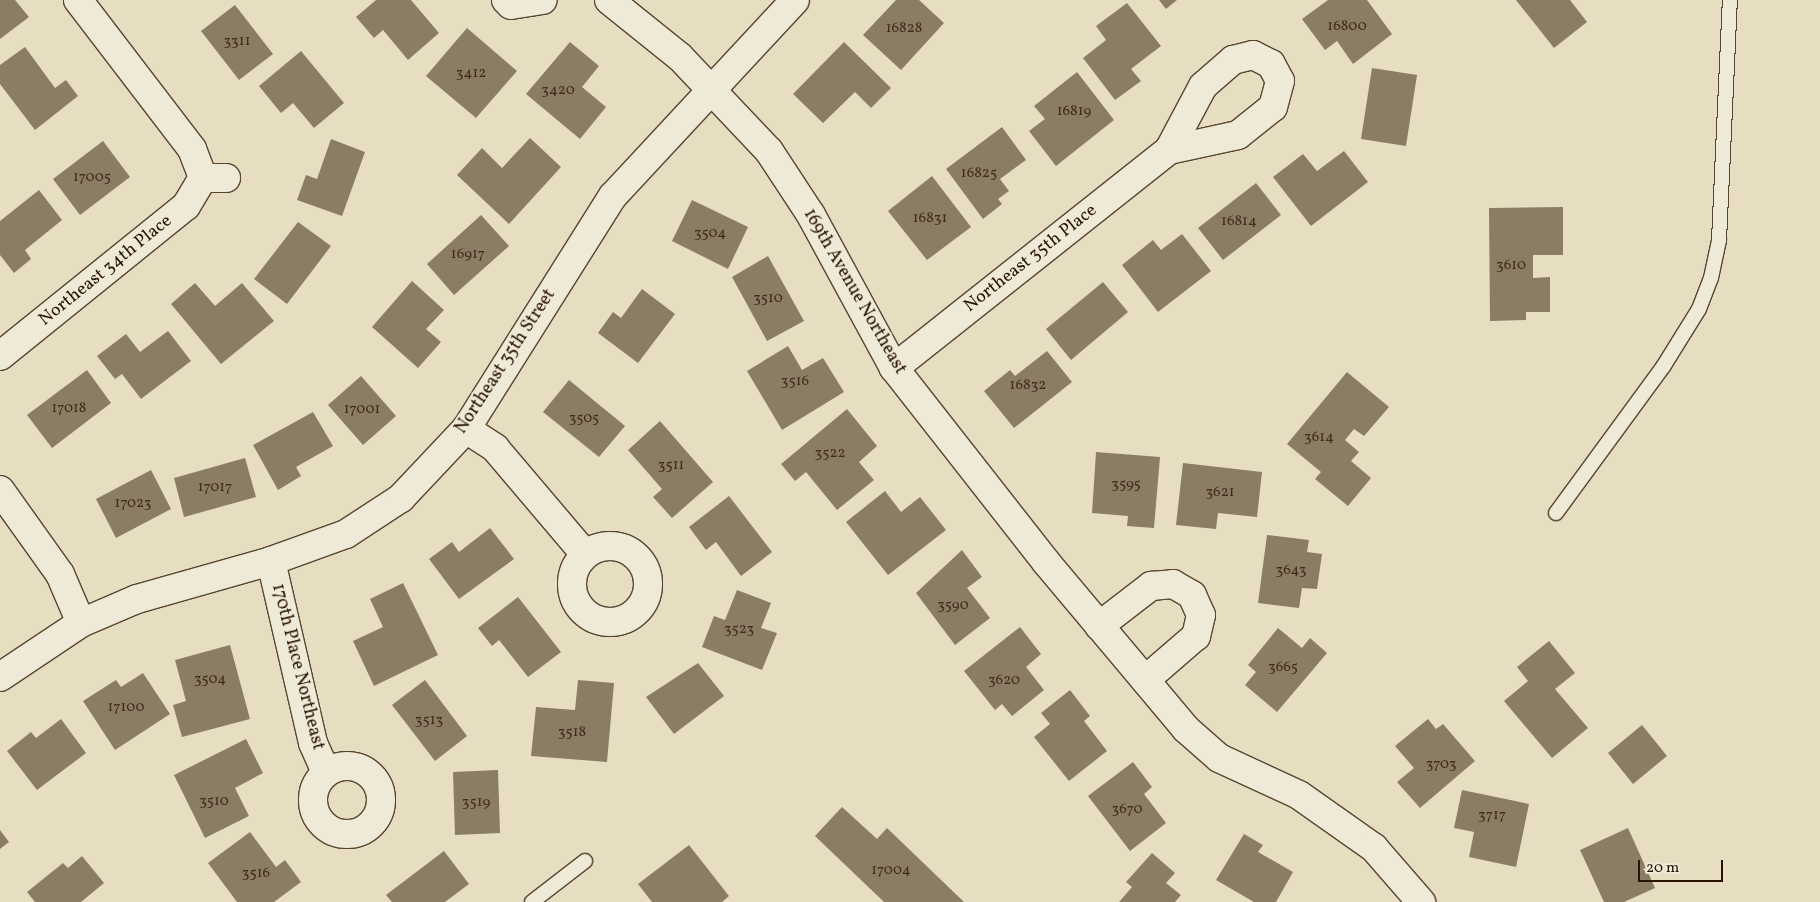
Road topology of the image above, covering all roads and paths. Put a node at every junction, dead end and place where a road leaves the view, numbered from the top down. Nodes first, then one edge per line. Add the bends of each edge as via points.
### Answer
1 (78, 0) edge
2 (506, 0) edge
3 (543, 0) edge
4 (610, 0) edge
5 (796, 0) edge
6 (1730, 0) edge
7 (712, 88) junction
8 (1168, 150) dead end
9 (0, 356) edge
10 (894, 368) junction
11 (466, 429) junction
12 (0, 490) edge
13 (1556, 513) dead end
14 (585, 554) dead end
15 (271, 561) junction
16 (81, 624) junction
17 (1099, 626) junction
18 (0, 677) edge
19 (1145, 680) junction
20 (326, 772) dead end
21 (585, 861) dead end
22 (532, 902) edge
23 (1421, 902) edge

1 - 9 street, Northeast 34th Place via 214,178 186,206
2 - 3 street via 511,5
4 - 7 street, 169th Avenue Northeast
5 - 7 street, Northeast 35th Street
6 - 13 lane via 1718,240 1711,278 1699,309 1663,367
7 - 10 street, 169th Avenue Northeast via 769,151 806,207
7 - 11 street, Northeast 35th Street via 613,196
8 - 10 street, Northeast 35th Place
10 - 17 street, 169th Avenue Northeast
11 - 14 street via 495,448
11 - 15 street, Northeast 35th Street via 400,498 346,534
12 - 16 street via 60,574
15 - 16 street, Northeast 35th Street via 137,599
15 - 20 street, 170th Place Northeast via 313,743
16 - 18 street, Northeast 35th Street
17 - 19 street, 169th Avenue Northeast
17 - 19 street via 1151,586 1173,584 1192,595 1200,615 1196,636
19 - 23 street, 169th Avenue Northeast via 1186,729 1219,758 1299,795 1374,848
21 - 22 lane

